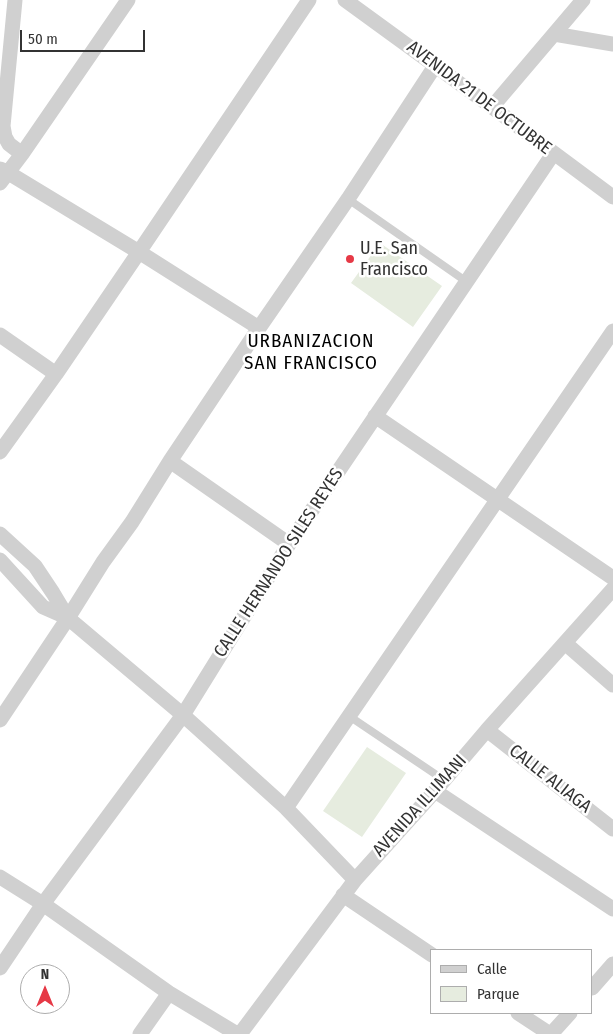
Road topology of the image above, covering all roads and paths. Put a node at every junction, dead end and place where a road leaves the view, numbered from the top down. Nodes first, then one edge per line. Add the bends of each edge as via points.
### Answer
1 (15, 0) edge
2 (128, 0) edge
3 (309, 0) edge
4 (345, 0) edge
5 (583, 0) edge
6 (554, 34) junction
7 (5, 38) edge
8 (613, 44) edge
9 (435, 66) junction
10 (492, 107) junction
11 (22, 154) junction
12 (553, 154) junction
13 (2, 175) edge
14 (613, 197) edge
15 (348, 199) junction
16 (140, 252) junction
17 (467, 282) junction
18 (259, 328) junction
19 (613, 332) edge
20 (0, 335) edge
21 (56, 374) junction
22 (375, 416) junction
23 (0, 452) edge
24 (170, 460) junction
25 (498, 499) junction
26 (0, 534) edge
27 (289, 544) junction
28 (0, 560) edge
29 (613, 578) edge
30 (613, 589) edge
31 (68, 618) junction
32 (565, 643) junction
33 (613, 685) edge
34 (183, 715) junction
35 (349, 716) junction
36 (0, 720) edge
37 (487, 730) junction
38 (440, 786) junction
39 (286, 808) junction
40 (613, 829) edge
41 (0, 877) edge
42 (355, 880) junction
43 (343, 895) junction
44 (42, 904) junction
45 (613, 909) edge
46 (430, 954) edge
47 (613, 964) edge
48 (0, 968) edge
49 (593, 987) edge
50 (169, 993) junction
51 (520, 1014) edge
52 (569, 1014) edge
53 (140, 1034) edge
54 (238, 1034) edge
55 (551, 1034) edge

1 - 7 street
2 - 11 street
3 - 16 street
4 - 9 street, AVENIDA 21 DE OCTUBRE
5 - 6 street
6 - 8 street
6 - 10 street
7 - 11 street via 4,132 9,144
9 - 10 street, AVENIDA 21 DE OCTUBRE
9 - 15 street
10 - 12 street, AVENIDA 21 DE OCTUBRE
11 - 13 street
12 - 14 street, AVENIDA 21 DE OCTUBRE
12 - 17 street, CALLE HERNANDO SILES REYES
13 - 16 street
15 - 17 lane
15 - 18 street
16 - 18 street
16 - 21 street
17 - 22 street, CALLE HERNANDO SILES REYES
18 - 24 street
19 - 25 street
20 - 21 street
21 - 23 street
22 - 25 street
22 - 27 street, CALLE HERNANDO SILES REYES
24 - 27 street
24 - 31 street
25 - 29 street
25 - 35 street
26 - 31 street via 35,566
27 - 34 street, CALLE HERNANDO SILES REYES
28 - 31 street via 43,607
30 - 32 street, AVENIDA ILLIMANI
31 - 34 street
31 - 36 street
32 - 33 street
32 - 37 street, AVENIDA ILLIMANI
34 - 39 street
34 - 44 street, CALLE HERNANDO SILES REYES
35 - 38 lane
35 - 39 street
37 - 38 street, AVENIDA ILLIMANI
37 - 40 street, CALLE ALIAGA
38 - 42 street, AVENIDA ILLIMANI
38 - 45 street
39 - 42 street
41 - 44 street
42 - 43 street, AVENIDA ILLIMANI
43 - 46 street
43 - 54 street, AVENIDA ILLIMANI
44 - 48 street, CALLE HERNANDO SILES REYES
44 - 50 street
47 - 49 street
50 - 53 street
50 - 54 street
51 - 55 street
52 - 55 street

